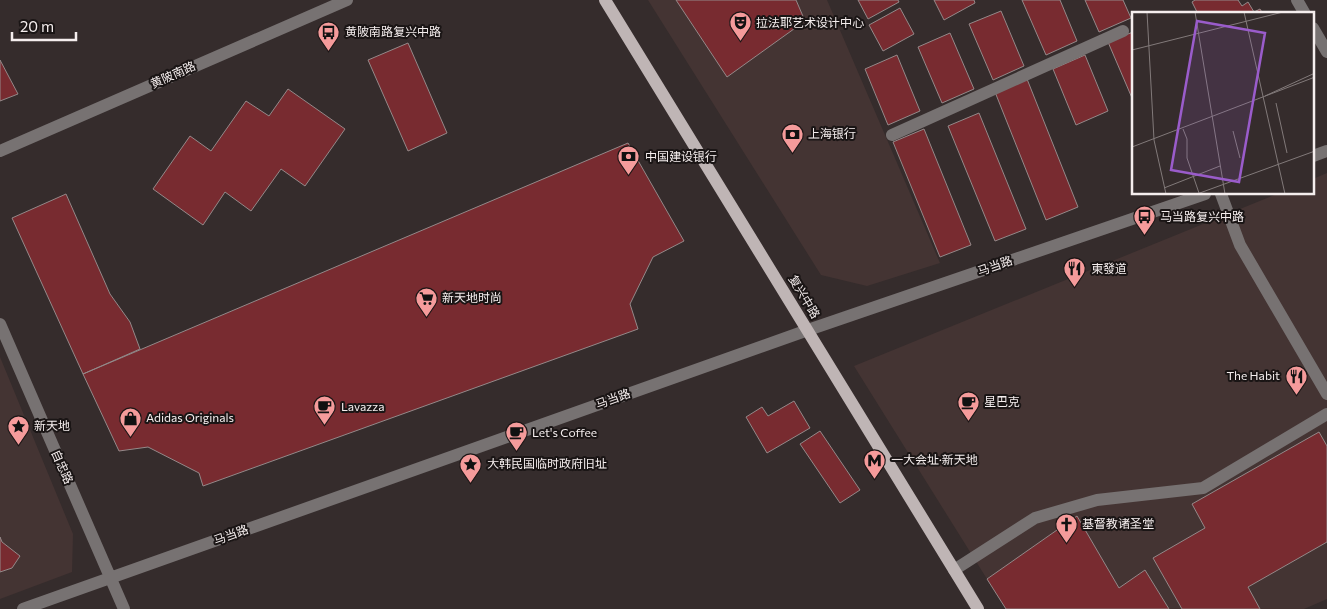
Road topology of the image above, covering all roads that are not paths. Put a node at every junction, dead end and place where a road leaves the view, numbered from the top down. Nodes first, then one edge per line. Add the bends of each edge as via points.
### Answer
1 (347, 0) edge
2 (605, 0) edge
3 (1297, 0) edge
4 (1304, 12) edge
5 (1314, 30) edge
6 (1123, 31) dead end
7 (1327, 52) edge
8 (892, 135) dead end
9 (0, 151) edge
10 (1327, 151) edge
11 (1314, 156) edge
12 (1202, 195) edge
13 (1221, 195) edge
14 (0, 324) edge
15 (808, 330) junction
16 (1327, 394) edge
17 (1327, 414) edge
18 (954, 570) junction
19 (110, 578) junction
20 (22, 609) edge
21 (124, 609) edge
22 (978, 609) edge

1 - 9 street, 黄陂南路
2 - 15 main road, 复兴中路
3 - 4 street
5 - 7 street
6 - 8 street
10 - 11 street
12 - 15 street, 马当路
13 - 16 street via 1240,245
14 - 19 street, 自忠路
15 - 18 main road, 复兴中路
15 - 19 street, 马当路
17 - 18 street via 1202,488 1097,500 1035,518
18 - 22 main road, 复兴中路
19 - 20 street, 马当路
19 - 21 street, 自忠路

